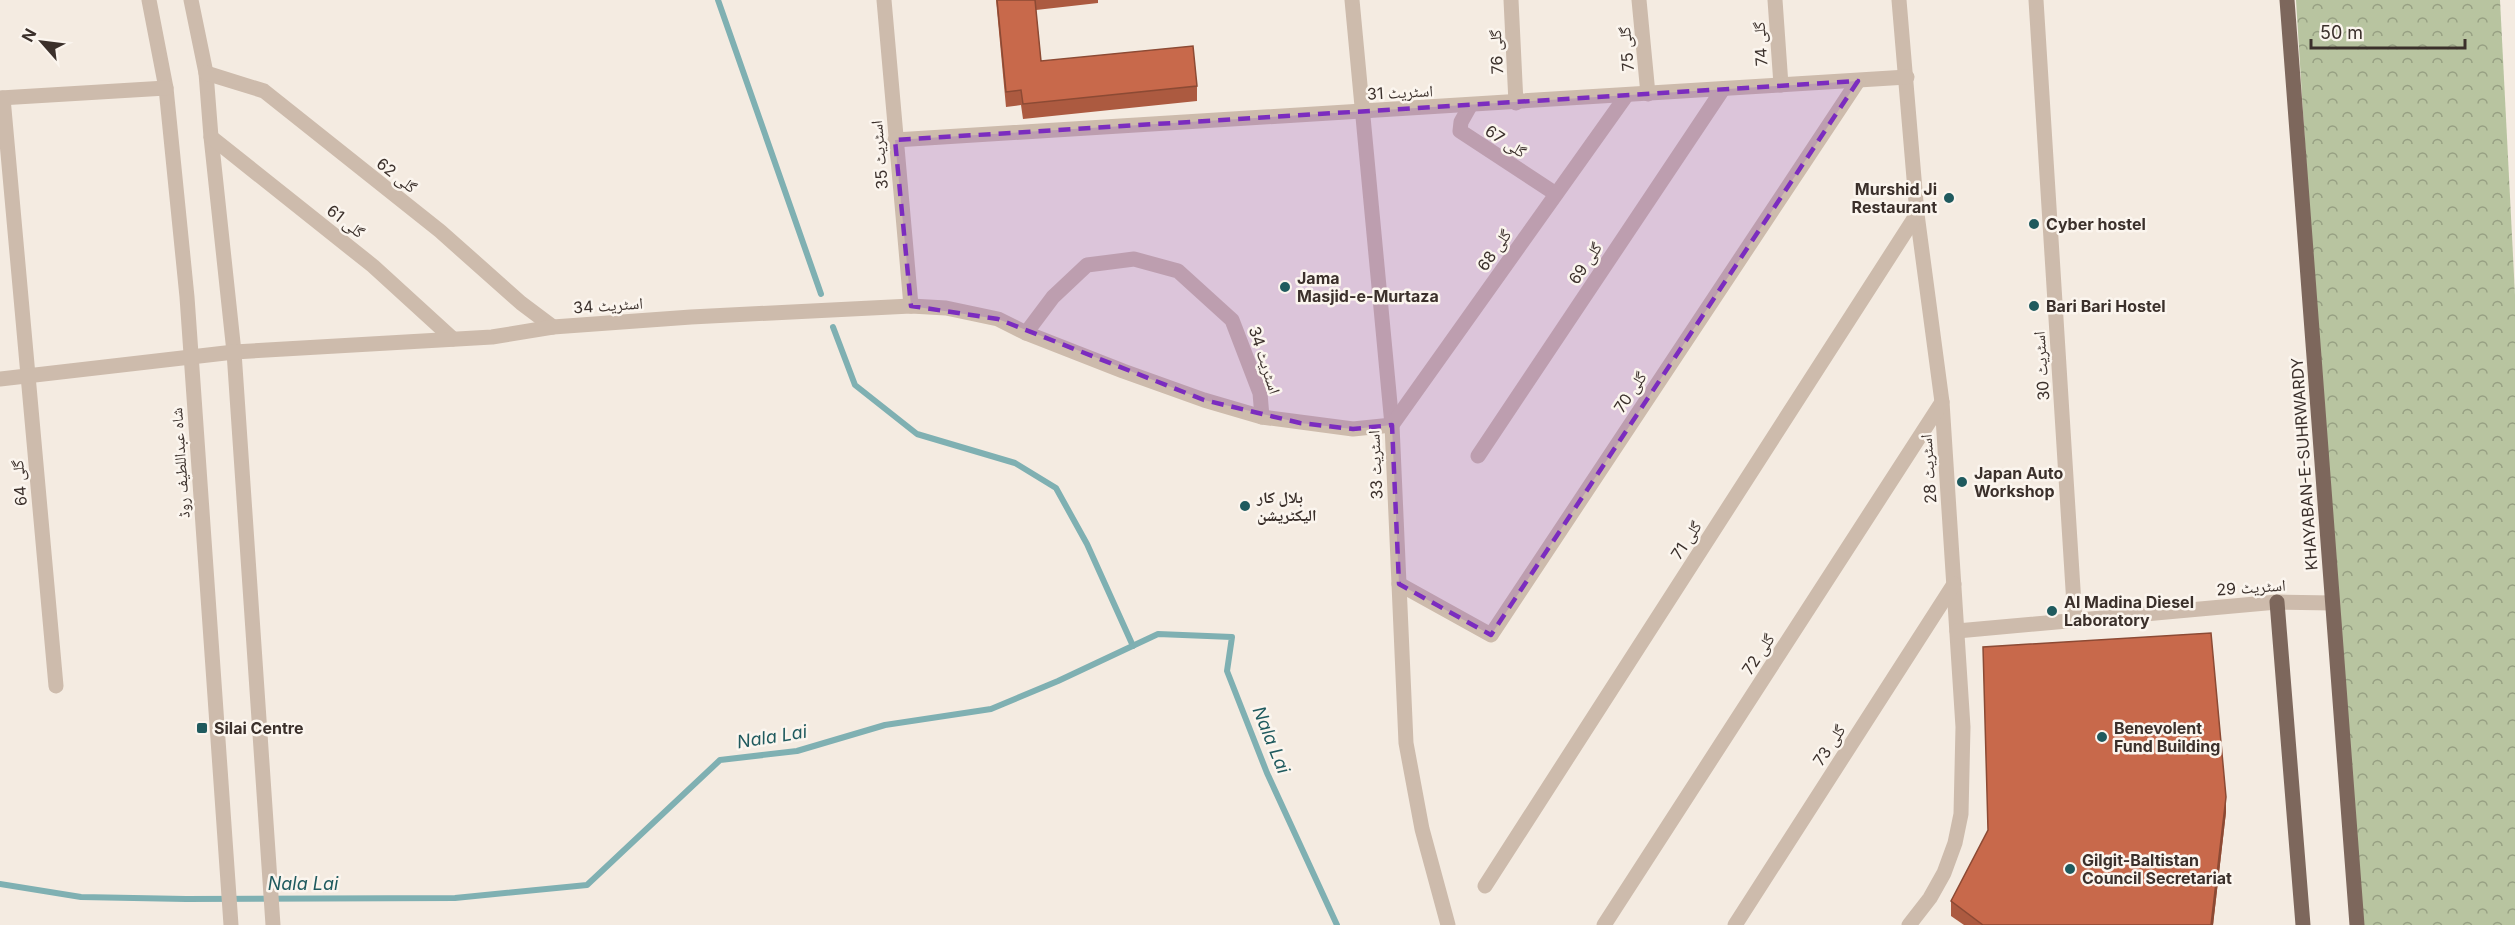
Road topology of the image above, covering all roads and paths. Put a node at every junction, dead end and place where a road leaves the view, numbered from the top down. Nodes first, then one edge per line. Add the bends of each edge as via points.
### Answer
1 (149, 0) edge
2 (884, 0) edge
3 (1352, 0) edge
4 (1511, 0) edge
5 (1639, 0) edge
6 (1775, 0) edge
7 (1899, 0) edge
8 (2036, 0) edge
9 (2287, 0) edge
10 (192, 1) edge
11 (206, 73) junction
12 (1907, 77) junction
13 (1858, 81) junction
14 (1781, 86) junction
15 (166, 88) junction
16 (1723, 89) junction
17 (1648, 94) junction
18 (1626, 96) junction
19 (2, 98) edge
20 (1516, 103) junction
21 (1470, 106) junction
22 (1362, 112) junction
23 (211, 137) junction
24 (895, 140) junction
25 (1556, 194) junction
26 (1917, 214) junction
27 (911, 306) junction
28 (552, 327) junction
29 (1026, 333) junction
30 (453, 339) junction
31 (234, 352) junction
32 (190, 358) junction
33 (27, 377) junction
34 (0, 379) edge
35 (1942, 402) junction
36 (1262, 417) junction
37 (1392, 425) junction
38 (1478, 456) dead end
39 (1399, 584) junction
40 (1954, 584) junction
41 (2277, 602) junction
42 (2333, 603) junction
43 (2075, 621) junction
44 (1957, 631) junction
45 (56, 686) dead end
46 (1485, 886) dead end
47 (231, 925) edge
48 (273, 925) edge
49 (1448, 925) edge
50 (1604, 925) edge
51 (1735, 925) edge
52 (1909, 925) edge
53 (2303, 925) edge
54 (2356, 925) edge

1 - 15 street, شاہ عبداللطیف روڈ
2 - 24 street, اسٹریٹ 35
3 - 22 street, اسٹریٹ 33
4 - 20 street, گلی 76
5 - 17 street, گلی 75
6 - 14 street, گلی 74
7 - 12 street, اسٹریٹ 28
8 - 43 street, اسٹریٹ 30
9 - 42 main road, KHAYABAN-E-SUHRWARDY
10 - 11 street
11 - 23 street
11 - 28 street, گلی 62 via 264,91 440,231
12 - 13 street, اسٹریٹ 31
12 - 26 street, اسٹریٹ 28
13 - 14 street, اسٹریٹ 31
13 - 39 street, گلی 70 via 1491,635
14 - 16 street, اسٹریٹ 31
15 - 19 street
15 - 32 street, شاہ عبداللطیف روڈ
16 - 17 street, اسٹریٹ 31
16 - 38 street, گلی 69
17 - 18 street, اسٹریٹ 31
18 - 20 street, اسٹریٹ 31
18 - 25 street, گلی 68
19 - 33 street, گلی 64
20 - 21 street, اسٹریٹ 31
21 - 22 street, اسٹریٹ 31
21 - 25 street, گلی 67 via 1460,130
22 - 24 street, اسٹریٹ 31
22 - 37 street, اسٹریٹ 33
23 - 30 street, گلی 61 via 373,266
23 - 31 street
24 - 27 street, اسٹریٹ 35
25 - 37 street, گلی 68
26 - 35 street, اسٹریٹ 28
26 - 46 street, گلی 71
27 - 28 street, اسٹریٹ 34
27 - 29 street, اسٹریٹ 34 via 946,308 998,319
28 - 30 street, اسٹریٹ 34
29 - 36 street, اسٹریٹ 34 via 1194,397
29 - 36 street, اسٹریٹ 34 via 1053,297 1087,265 1134,259 1178,271 1232,320 1260,393
30 - 31 street, اسٹریٹ 34
31 - 32 street, اسٹریٹ 34
31 - 48 street
32 - 33 street, اسٹریٹ 34
32 - 47 street, شاہ عبداللطیف روڈ
33 - 34 street, اسٹریٹ 34
33 - 45 street, گلی 64
35 - 40 street, اسٹریٹ 28
35 - 50 street, گلی 72
36 - 37 street, اسٹریٹ 34 via 1353,429
37 - 39 street, اسٹریٹ 33
39 - 49 street, اسٹریٹ 33 via 1406,743 1422,830
40 - 44 street, اسٹریٹ 28
40 - 51 street, گلی 73
41 - 42 street, اسٹریٹ 29
41 - 43 street, اسٹریٹ 29
41 - 53 main road
42 - 54 main road, KHAYABAN-E-SUHRWARDY
43 - 44 street, اسٹریٹ 29
44 - 52 street, اسٹریٹ 28 via 1963,728 1961,814 1944,873

